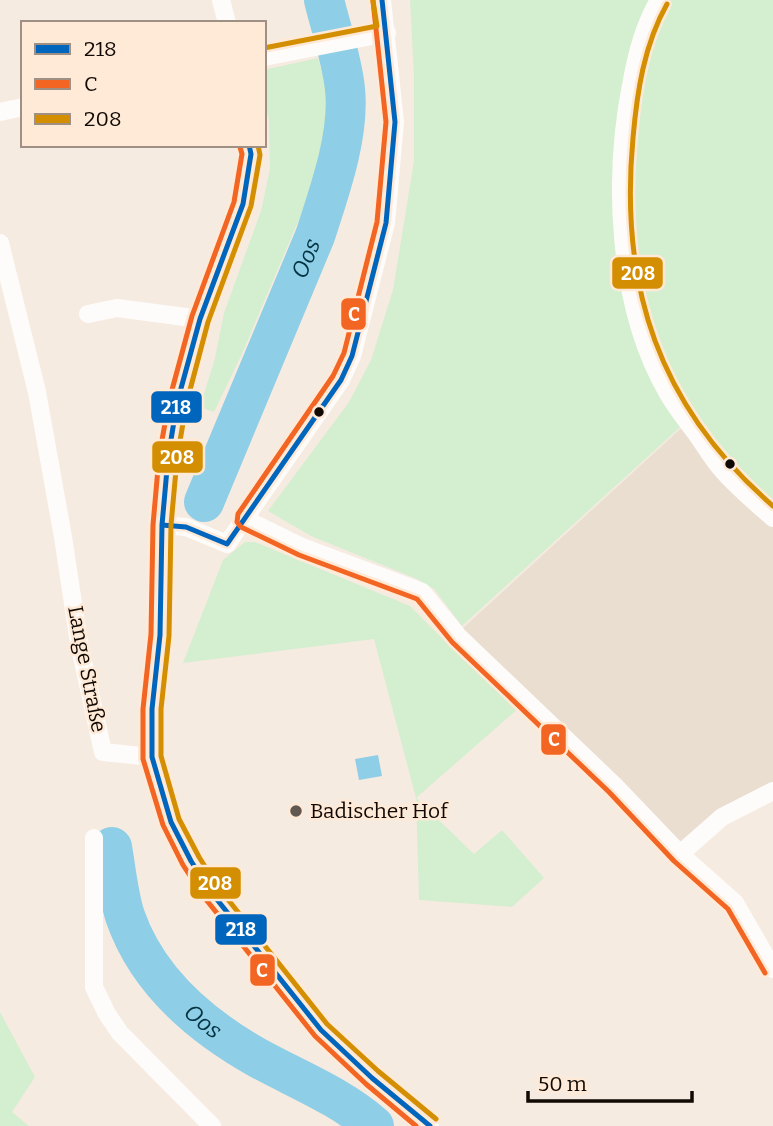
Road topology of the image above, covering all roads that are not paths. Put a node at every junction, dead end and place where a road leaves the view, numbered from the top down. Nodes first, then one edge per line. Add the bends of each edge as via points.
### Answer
1 (221, 0) edge
2 (383, 0) edge
3 (659, 0) edge
4 (226, 21) edge
5 (387, 33) junction
6 (266, 57) edge
7 (21, 107) edge
8 (0, 112) edge
9 (249, 147) edge
10 (0, 243) edge
11 (89, 314) dead end
12 (200, 318) junction
13 (773, 518) edge
14 (245, 519) junction
15 (162, 525) junction
16 (152, 757) junction
17 (773, 792) edge
18 (94, 838) dead end
19 (680, 854) junction
20 (770, 957) edge
21 (212, 1126) edge
22 (430, 1126) edge

1 - 4 street
2 - 5 street
3 - 13 street via 637,53 625,111 620,172 623,252 641,334 666,392 699,438 722,470
5 - 6 street
5 - 14 street via 395,122 386,223 352,356 341,380
7 - 8 street
9 - 12 street via 243,204
10 - 16 street, Lange Straße via 37,392 79,643 103,752
11 - 12 street via 117,307
12 - 15 street via 177,403
14 - 15 street via 227,544 186,527
14 - 19 street via 302,547 422,592 458,636
15 - 16 street
16 - 22 street via 171,822 211,892 321,1030
17 - 19 street via 722,817
18 - 21 street via 94,987 120,1033
19 - 20 street via 735,903

